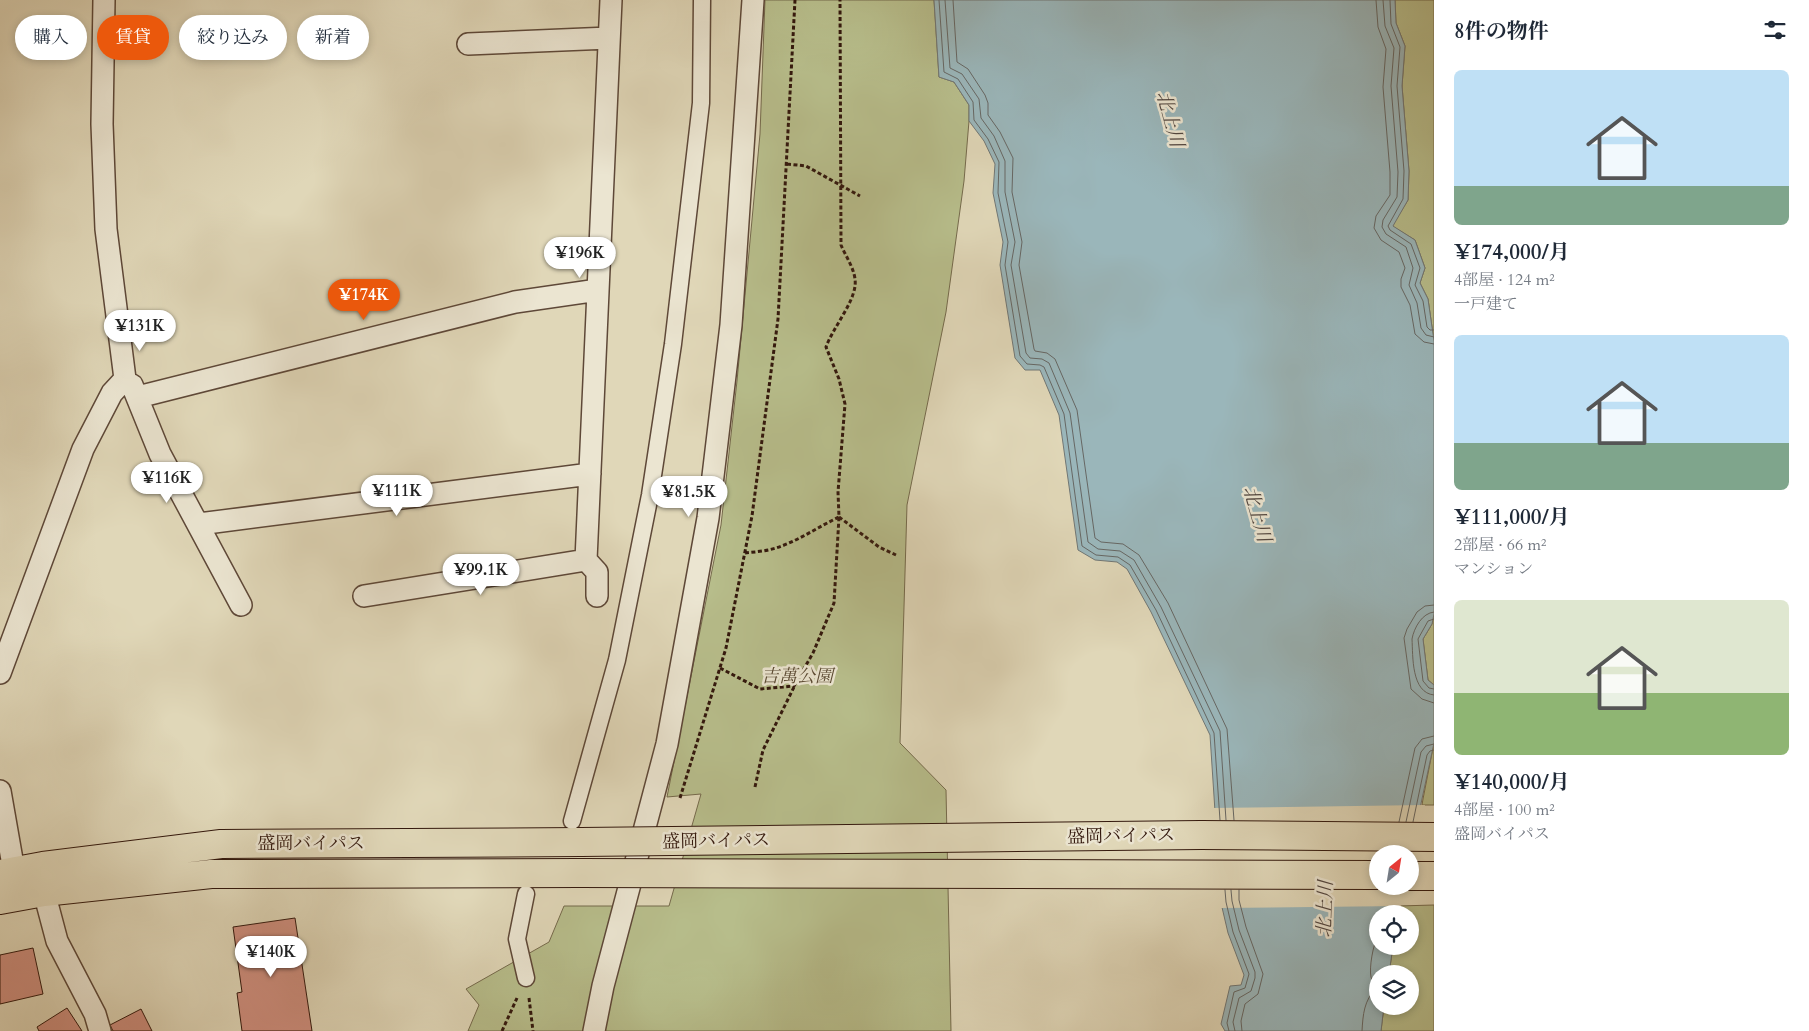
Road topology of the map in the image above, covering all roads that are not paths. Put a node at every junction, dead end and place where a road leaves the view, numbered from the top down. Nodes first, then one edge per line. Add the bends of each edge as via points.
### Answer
1 (104, 0) edge
2 (611, 0) edge
3 (702, 0) edge
4 (753, 0) edge
5 (609, 38) junction
6 (468, 44) dead end
7 (598, 290) junction
8 (125, 379) junction
9 (138, 397) junction
10 (590, 474) junction
11 (199, 524) junction
12 (586, 560) junction
13 (364, 596) dead end
14 (597, 596) dead end
15 (241, 605) dead end
16 (0, 672) edge
17 (0, 791) edge
18 (576, 832) junction
19 (1434, 837) edge
20 (7, 872) edge
21 (1369, 876) edge
22 (1419, 876) edge
23 (1434, 876) edge
24 (44, 892) junction
25 (526, 894) dead end
26 (0, 900) edge
27 (526, 978) road end
28 (100, 1031) edge
29 (594, 1031) edge

1 - 8 street via 102,124 106,229
2 - 5 street
3 - 18 street via 701,103 673,344 650,495 617,660
4 - 29 street via 731,325 708,518 667,744
5 - 6 street
5 - 7 street
7 - 9 street via 515,302
7 - 10 street
8 - 9 street via 134,386
8 - 16 street via 112,393 84,449
9 - 11 street via 160,454
10 - 11 street
10 - 12 street
11 - 15 street
12 - 13 street
12 - 14 street via 597,572
17 - 20 street
18 - 19 highway, 盛岡バイパス, bridge
18 - 20 highway, 盛岡バイパス via 221,844
21 - 24 highway, 盛岡バイパス, bridge via 211,874
22 - 23 highway
24 - 26 highway, 盛岡バイパス
24 - 28 street via 57,941
25 - 27 street via 517,939

